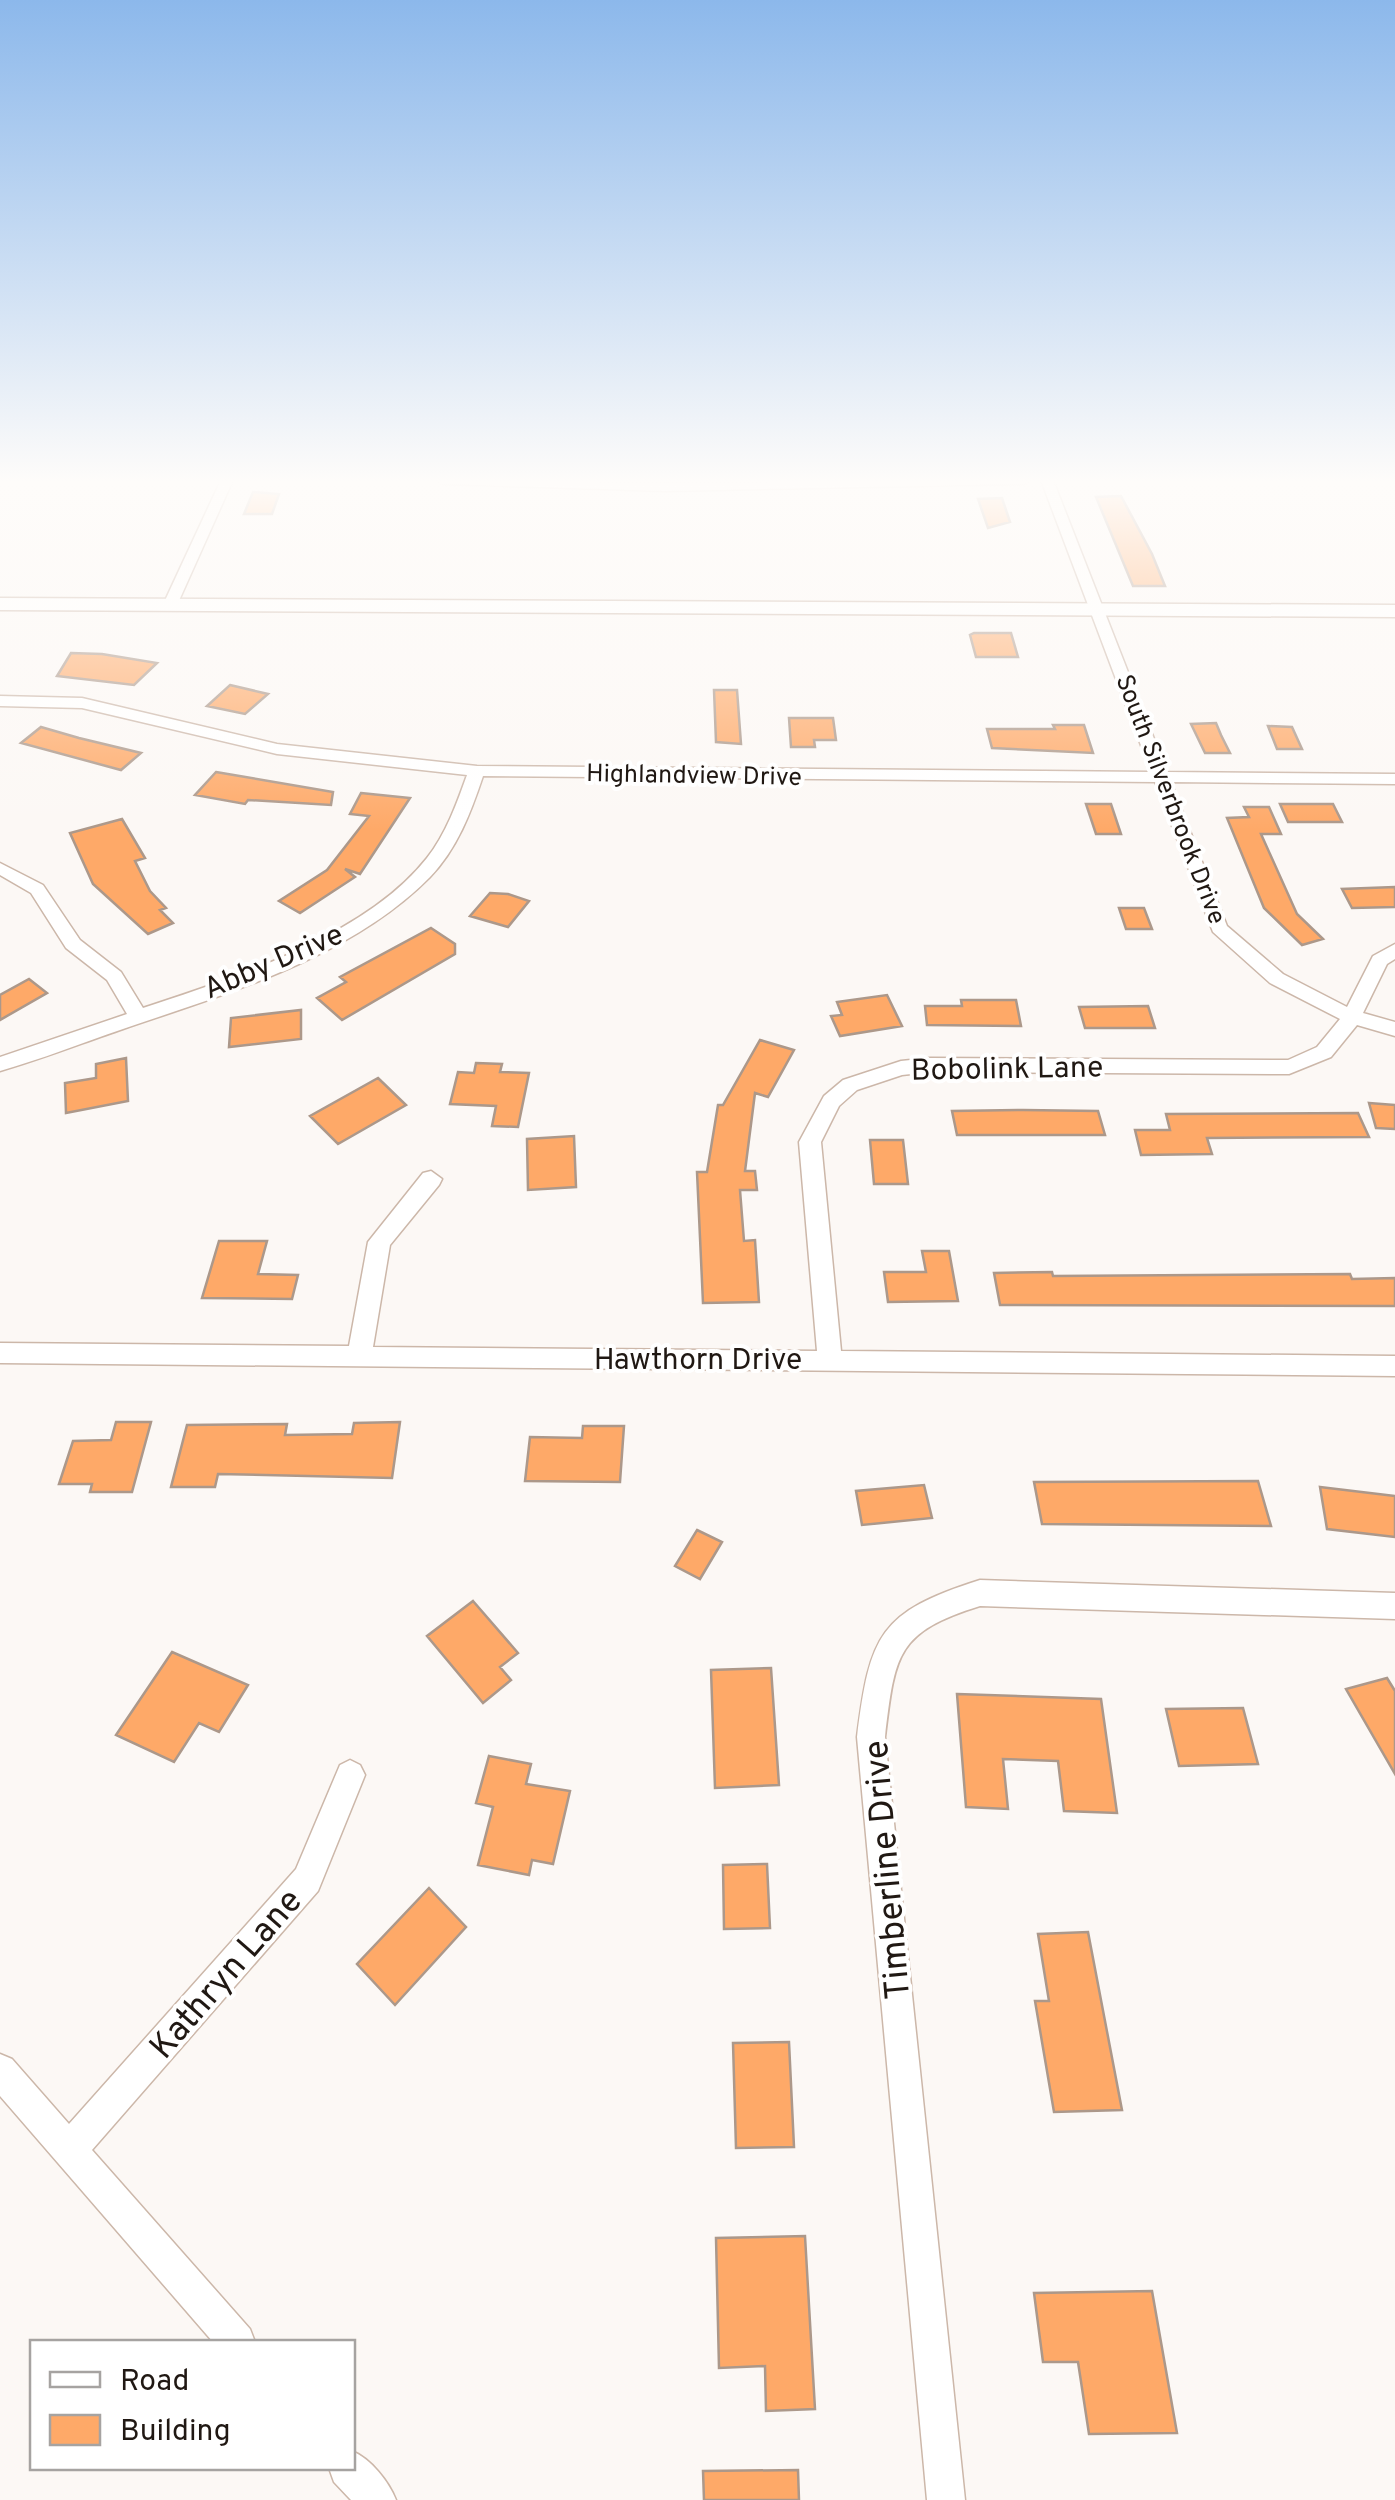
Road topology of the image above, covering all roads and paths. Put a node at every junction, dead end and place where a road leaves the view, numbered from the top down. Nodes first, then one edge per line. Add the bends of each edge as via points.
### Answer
1 (174, 597) edge
2 (1092, 597) edge
3 (0, 604) edge
4 (170, 605) junction
5 (1097, 609) junction
6 (1395, 611) edge
7 (0, 700) edge
8 (476, 772) junction
9 (1162, 777) junction
10 (1395, 778) edge
11 (1, 868) edge
12 (1395, 950) edge
13 (137, 1014) junction
14 (1350, 1015) junction
15 (1395, 1028) edge
16 (0, 1064) edge
17 (431, 1179) dead end
18 (0, 1353) edge
19 (359, 1358) junction
20 (830, 1359) junction
21 (1395, 1366) edge
22 (1395, 1606) edge
23 (350, 1775) dead end
24 (0, 2071) edge
25 (68, 2152) junction
26 (236, 2340) edge
27 (350, 2470) edge
28 (377, 2500) edge
29 (946, 2500) edge

1 - 4 street
2 - 5 street, South Silverbrook Drive
3 - 4 street
4 - 5 street
5 - 6 street
5 - 9 street, South Silverbrook Drive
7 - 8 street, Highlandview Drive via 82,702 278,749
8 - 9 street, Highlandview Drive
8 - 13 street, Abby Drive via 456,830 392,904 338,937
9 - 10 street, Highlandview Drive
9 - 14 street, South Silverbrook Drive via 1220,928 1264,971
11 - 13 street via 37,889 73,944 114,976
12 - 14 street, Bobolink Lane via 1380,960
13 - 16 street, Abby Drive
14 - 15 street, South Silverbrook Drive
14 - 20 street, Bobolink Lane via 1328,1053 1289,1067 930,1065 850,1086 831,1101 810,1142
17 - 19 street via 378,1242
18 - 19 street, Hawthorn Drive
19 - 20 street, Hawthorn Drive
20 - 21 street, Hawthorn Drive
22 - 29 street, Timberline Drive via 980,1593 902,1623 878,1671 871,1738
23 - 25 street, Kathryn Lane via 307,1880
24 - 25 street
25 - 26 street
27 - 28 street

